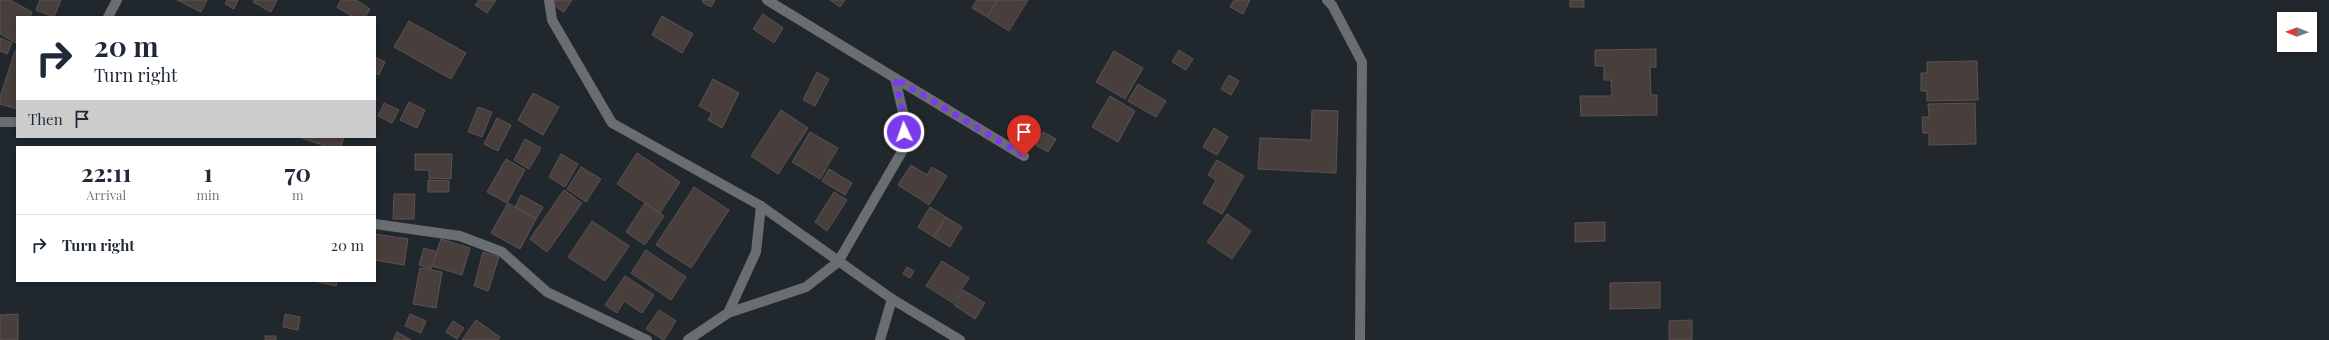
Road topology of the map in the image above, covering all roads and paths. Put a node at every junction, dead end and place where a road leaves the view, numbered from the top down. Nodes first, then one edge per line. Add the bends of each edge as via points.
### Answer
1 (117, 0) edge
2 (549, 0) edge
3 (767, 0) edge
4 (1327, 0) edge
5 (109, 16) edge
6 (895, 78) junction
7 (0, 122) edge
8 (16, 122) edge
9 (1024, 156) dead end
10 (761, 206) junction
11 (376, 224) edge
12 (838, 262) junction
13 (892, 299) junction
14 (728, 313) junction
15 (647, 340) edge
16 (688, 340) edge
17 (880, 340) edge
18 (960, 340) edge
19 (1360, 340) edge

1 - 5 street
2 - 10 street via 552,20 612,123
3 - 6 street
4 - 19 street via 1362,62
6 - 9 street
6 - 12 street via 904,117 904,148
7 - 8 street
10 - 12 street
10 - 14 street via 756,252
11 - 15 street via 460,236 502,252 547,292
12 - 13 street
12 - 14 street via 806,287
13 - 17 street
13 - 18 street
14 - 16 street

